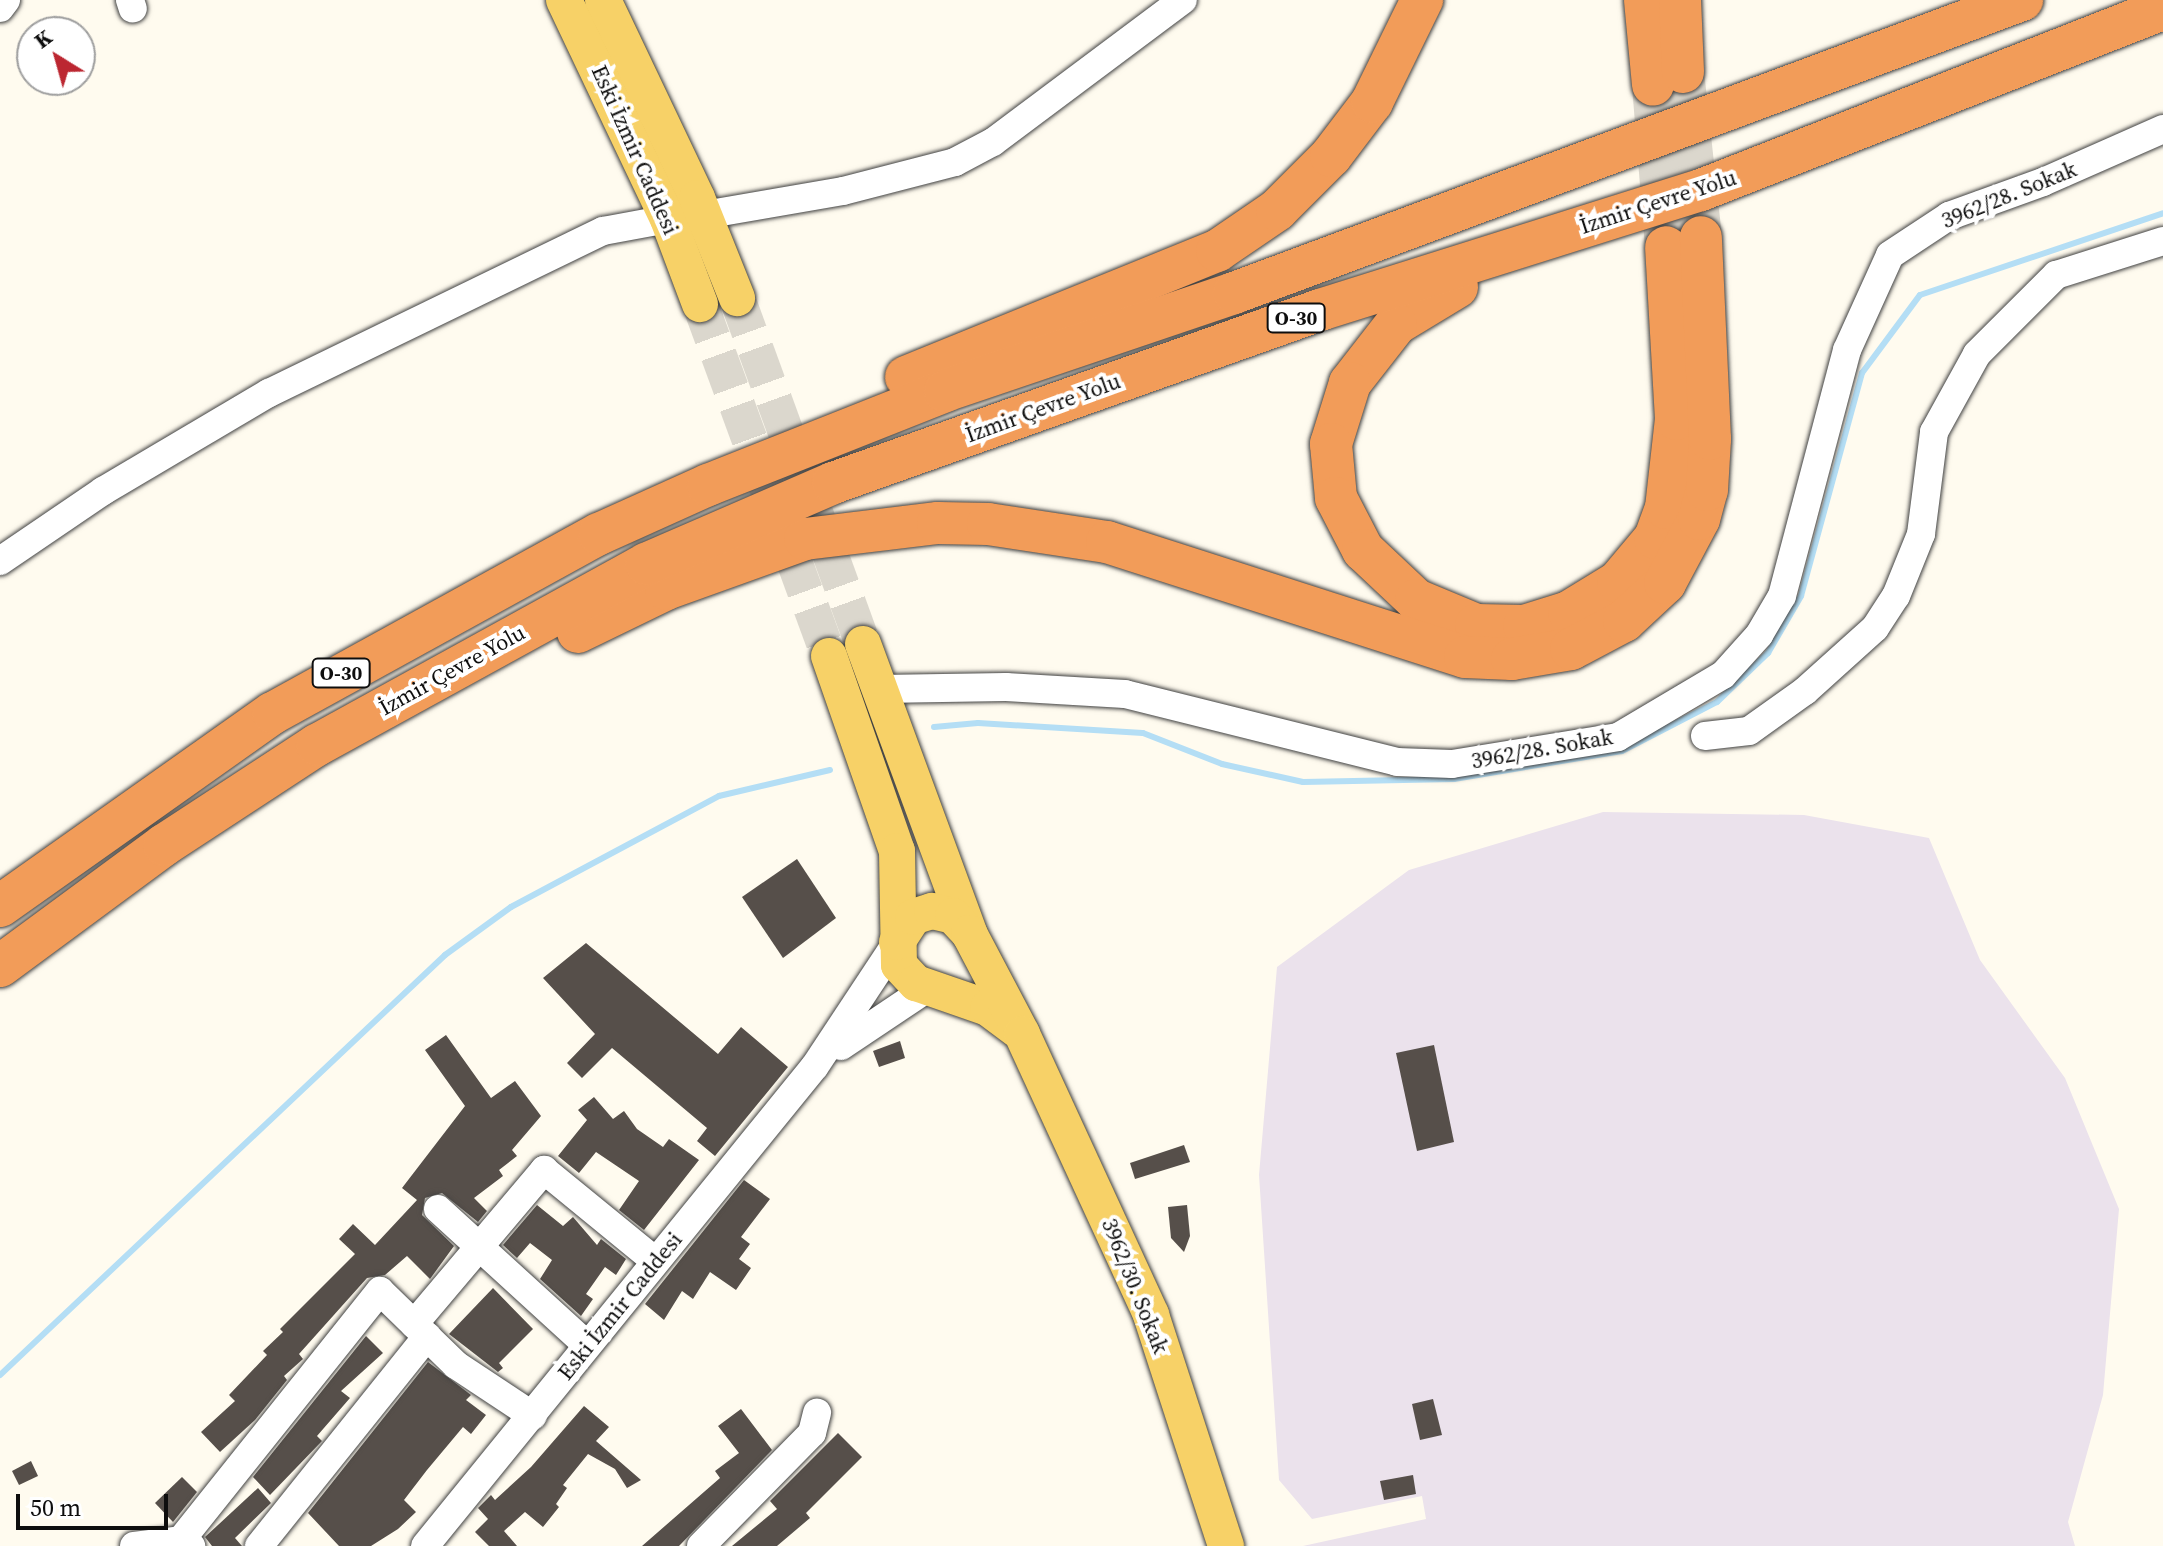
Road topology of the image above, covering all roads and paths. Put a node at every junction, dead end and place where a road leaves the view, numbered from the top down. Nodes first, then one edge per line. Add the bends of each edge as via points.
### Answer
1 (6, 0) edge
2 (564, 0) edge
3 (603, 0) edge
4 (1183, 0) edge
5 (1422, 0) edge
6 (1645, 0) edge
7 (1680, 0) edge
8 (2022, 0) edge
9 (0, 8) edge
10 (2163, 9) edge
11 (2163, 129) edge
12 (1701, 190) junction
13 (704, 215) junction
14 (668, 219) junction
15 (2163, 241) edge
16 (737, 298) tunnel mouth
17 (700, 304) tunnel mouth
18 (708, 485) junction
19 (0, 561) edge
20 (863, 644) tunnel mouth
21 (829, 656) tunnel mouth
22 (448, 673) junction
23 (880, 689) junction
24 (1705, 736) dead end
25 (0, 906) edge
26 (969, 933) junction
27 (897, 942) junction
28 (0, 966) edge
29 (929, 987) junction
30 (1022, 1034) junction
31 (815, 1066) junction
32 (438, 1209) dead end
33 (480, 1246) junction
34 (655, 1261) junction
35 (420, 1330) junction
36 (586, 1344) junction
37 (817, 1413) dead end
38 (533, 1416) junction
39 (186, 1543) edge
40 (134, 1546) edge
41 (259, 1546) edge
42 (425, 1546) edge
43 (701, 1546) edge
44 (1226, 1546) edge

1 - 9 street
2 - 14 main road, Eski İzmir Caddesi
3 - 13 main road, Eski İzmir Caddesi
4 - 13 street via 993,142 955,162 843,191
5 - 18 highway via 1372,102 1331,156 1265,219 1217,251 908,376
6 - 7 highway via 1668,79
8 - 18 highway, O-30 via 1234,293 945,391
10 - 12 highway, İzmir Çevre Yolu / O-30
11 - 23 street, 3962/28. Sokak via 1949,216 1890,255 1847,350 1782,596 1759,635 1723,675 1618,737 1452,764 1397,762 1125,694 1006,687
12 - 22 highway, İzmir Çevre Yolu / O-30 via 1320,310 833,483 646,564
12 - 22 highway via 1431,298 1396,324 1362,362 1334,422 1336,498 1363,550 1416,600 1476,625 1524,626 1569,612 1618,582 1639,562 1666,508 1674,461 1684,242 1710,439 1699,519 1679,563 1657,591 1624,621 1571,649 1512,659 1465,657 1107,542 1001,526 938,523 837,532 791,544 666,589 509,664
13 - 16 main road, Eski İzmir Caddesi
14 - 17 main road, Eski İzmir Caddesi
14 - 19 street via 603,231 269,393 103,491
15 - 24 street via 2056,275 1977,354 1934,432 1921,534 1896,596 1875,628 1805,691 1749,731
18 - 25 highway, O-30 via 586,541 273,713
20 - 23 main road, 3962/30. Sokak
21 - 27 main road via 897,851
22 - 28 highway, İzmir Çevre Yolu / O-30 via 317,745 215,811
23 - 26 main road, 3962/30. Sokak
26 - 27 main road via 953,916 932,911 913,917
26 - 29 main road via 972,958 962,975 947,985
26 - 30 main road, 3962/30. Sokak
27 - 29 main road via 906,975
27 - 31 street, Eski İzmir Caddesi
29 - 30 main road via 988,1008
29 - 31 street, Eski İzmir Caddesi via 875,1019
30 - 44 main road, 3962/30. Sokak via 1151,1315
31 - 34 street, Eski İzmir Caddesi
32 - 33 street
33 - 34 street via 544,1170
33 - 35 street
33 - 36 street
34 - 36 street, Eski İzmir Caddesi
35 - 38 street via 456,1365
35 - 39 street via 380,1291
35 - 41 street
36 - 38 street, Eski İzmir Caddesi
37 - 43 street via 812,1433
38 - 42 street, Eski İzmir Caddesi
39 - 40 street

